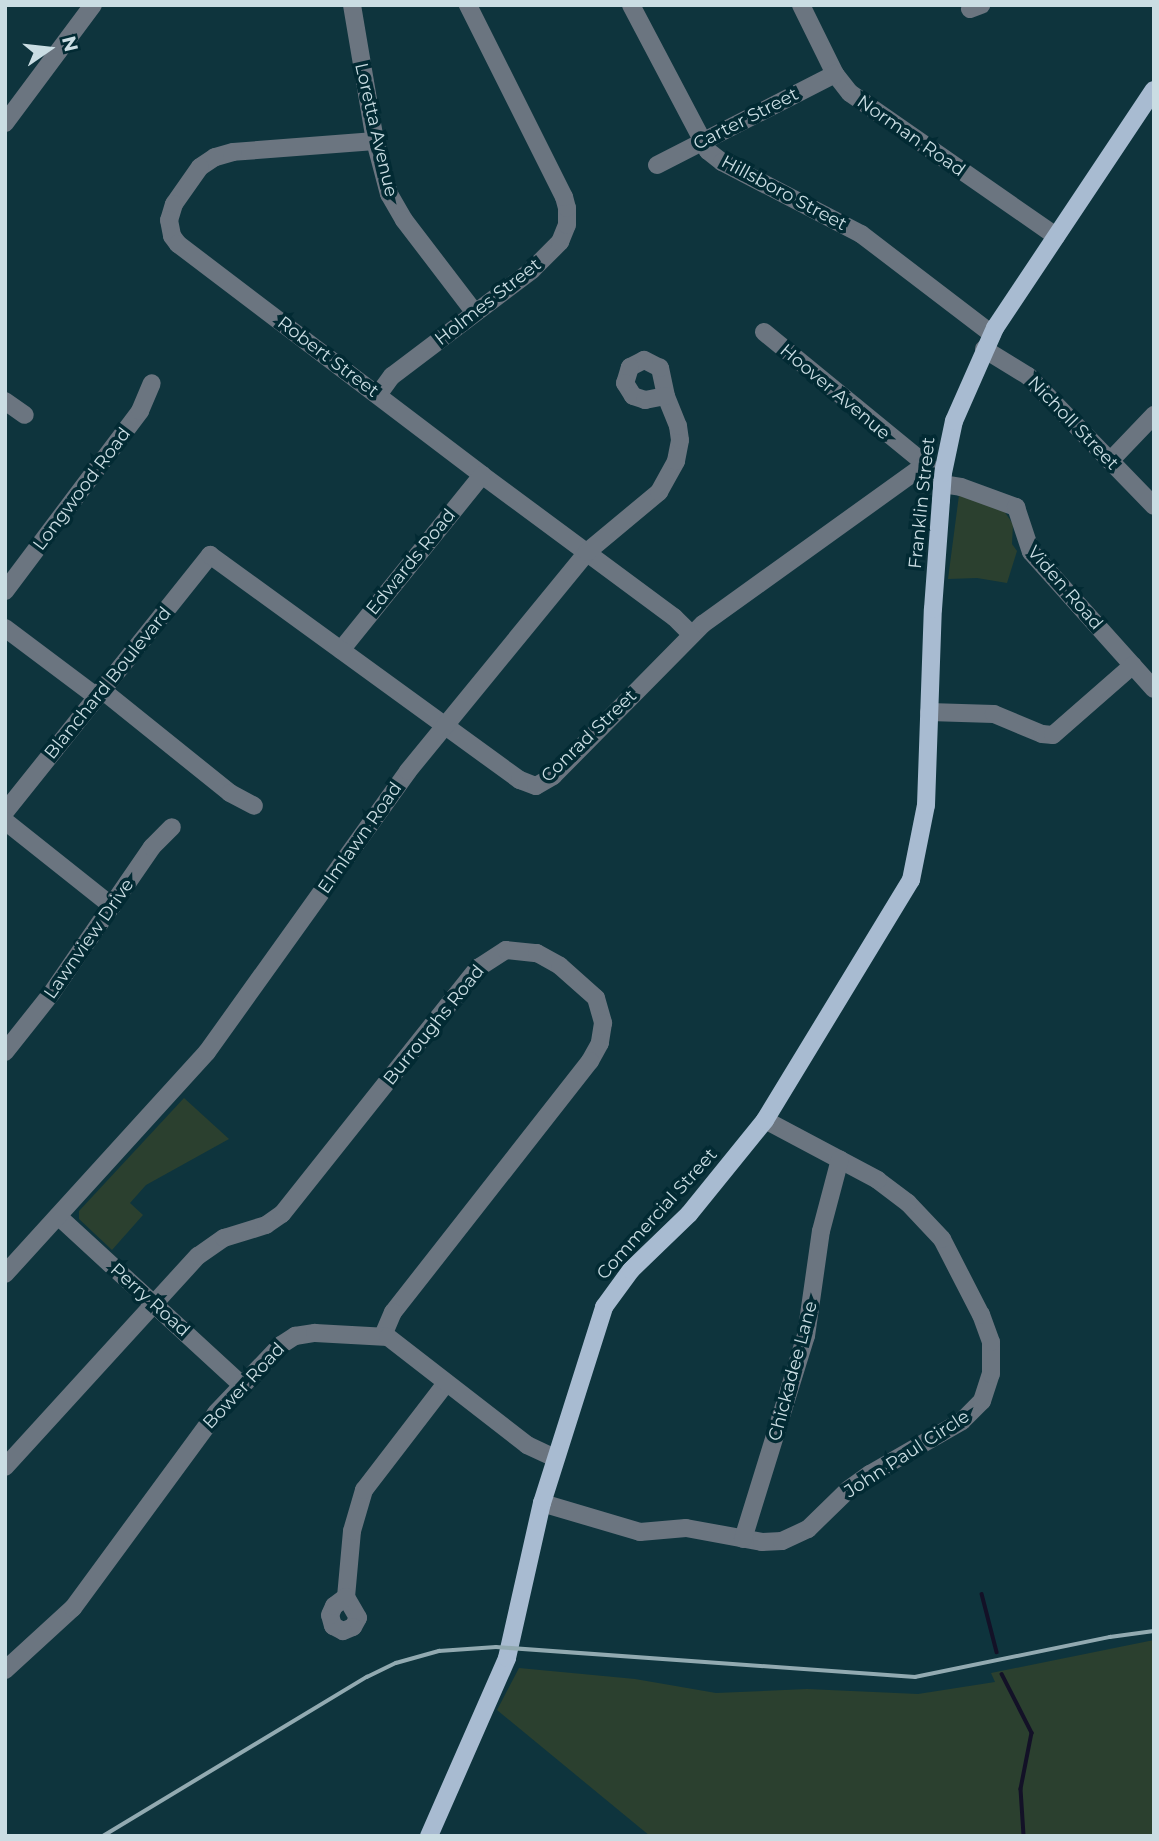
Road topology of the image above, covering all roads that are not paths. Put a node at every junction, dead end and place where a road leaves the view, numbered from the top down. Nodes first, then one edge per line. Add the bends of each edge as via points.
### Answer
1 (93, 5) edge
2 (352, 5) edge
3 (468, 5) edge
4 (631, 5) edge
5 (801, 5) edge
6 (835, 74) junction
7 (1154, 90) edge
8 (5, 123) edge
9 (375, 141) junction
10 (701, 142) junction
11 (657, 165) dead end
12 (1056, 236) junction
13 (475, 313) junction
14 (764, 332) dead end
15 (988, 342) junction
16 (152, 383) dead end
17 (377, 395) junction
18 (666, 396) dead end
19 (5, 401) edge
20 (25, 415) dead end
21 (1154, 415) edge
22 (1110, 461) junction
23 (924, 465) junction
24 (482, 475) junction
25 (942, 478) junction
26 (1154, 506) edge
27 (587, 552) junction
28 (210, 555) joint
29 (5, 591) edge
30 (5, 628) edge
31 (691, 634) junction
32 (341, 650) junction
33 (1133, 665) junction
34 (1154, 689) edge
35 (99, 694) junction
36 (929, 712) junction
37 (445, 724) junction
38 (928, 768) joint
39 (254, 806) dead end
40 (5, 812) edge
41 (5, 821) edge
42 (172, 827) dead end
43 (111, 906) junction
44 (5, 1052) edge
45 (765, 1119) junction
46 (840, 1159) junction
47 (58, 1216) junction
48 (5, 1274) edge
49 (154, 1304) junction
50 (383, 1335) junction
51 (446, 1382) junction
52 (242, 1385) junction
53 (555, 1458) junction
54 (5, 1467) edge
55 (542, 1503) junction
56 (743, 1539) junction
57 (346, 1597) dead end
58 (5, 1670) edge
59 (429, 1836) edge

1 - 8 street
2 - 9 street, Loretta Avenue
3 - 13 street, Holmes Street via 564,197 568,214 563,236 548,255
4 - 10 street, Hillsboro Street
5 - 6 street, Norman Road
6 - 10 street, Carter Street
6 - 12 street, Norman Road via 857,99
7 - 12 main road, Franklin Street
9 - 13 street, Loretta Avenue via 396,208
9 - 17 street, Robert Street via 215,156 196,172 169,220 178,244
10 - 11 street, Carter Street
10 - 15 street, Hillsboro Street via 722,162 861,234
12 - 15 main road, Franklin Street
13 - 17 street, Holmes Street via 392,376
14 - 23 street, Hoover Avenue
15 - 22 street, Nicholl Street via 1028,376
15 - 25 main road, Franklin Street via 954,421
16 - 29 street, Longwood Road via 140,411
17 - 24 street, Robert Street
18 - 27 street, Elmlawn Road via 679,433 672,474 653,498
19 - 20 street
21 - 22 street
22 - 26 street, Nicholl Street
23 - 25 street, Hoover Avenue
23 - 31 street, Conrad Street
24 - 27 street, Robert Street
24 - 32 street, Edwards Road
25 - 33 street, Viden Road via 1016,507 1031,552
25 - 36 main road, Franklin Street
27 - 31 street, Robert Street
27 - 37 street, Elmlawn Road
28 - 32 street, Conrad Street
28 - 35 street, Blanchard Boulevard
30 - 35 street
31 - 37 street, Conrad Street via 540,785 525,783
32 - 37 street, Conrad Street
33 - 34 street, Viden Road
33 - 36 street via 1053,736 994,714
35 - 39 street via 230,793
35 - 40 street, Blanchard Boulevard
36 - 38 main road, Franklin Street
37 - 47 street, Elmlawn Road via 220,1036
38 - 45 main road, Commercial Street via 921,839 908,888
41 - 43 street
42 - 43 street, Lawnview Drive via 152,847
43 - 44 street, Lawnview Drive
45 - 46 street, John Paul Circle
45 - 53 main road, Commercial Street via 689,1214 631,1270 609,1299 596,1325
46 - 56 street, Chickadee Lane via 821,1231 808,1327
46 - 56 street, John Paul Circle via 894,1192 942,1239 985,1324 992,1350 990,1381 982,1401 968,1417 863,1479 803,1532 776,1542
47 - 48 street, Elmlawn Road
47 - 49 street, Perry Road
49 - 50 street, Burroughs Road via 211,1246 282,1214 483,963 506,950 537,953 560,966 596,999 603,1023 600,1043 393,1312
49 - 52 street, Perry Road
49 - 54 street, Burroughs Road
50 - 51 street
50 - 52 street, Bower Road via 295,1336
51 - 53 street via 533,1448
51 - 57 street via 364,1490 354,1522
52 - 58 street, Bower Road via 211,1419 73,1608
53 - 55 main road, Commercial Street
55 - 56 street, John Paul Circle via 640,1532 692,1529
55 - 59 main road, Commercial Street via 507,1658

